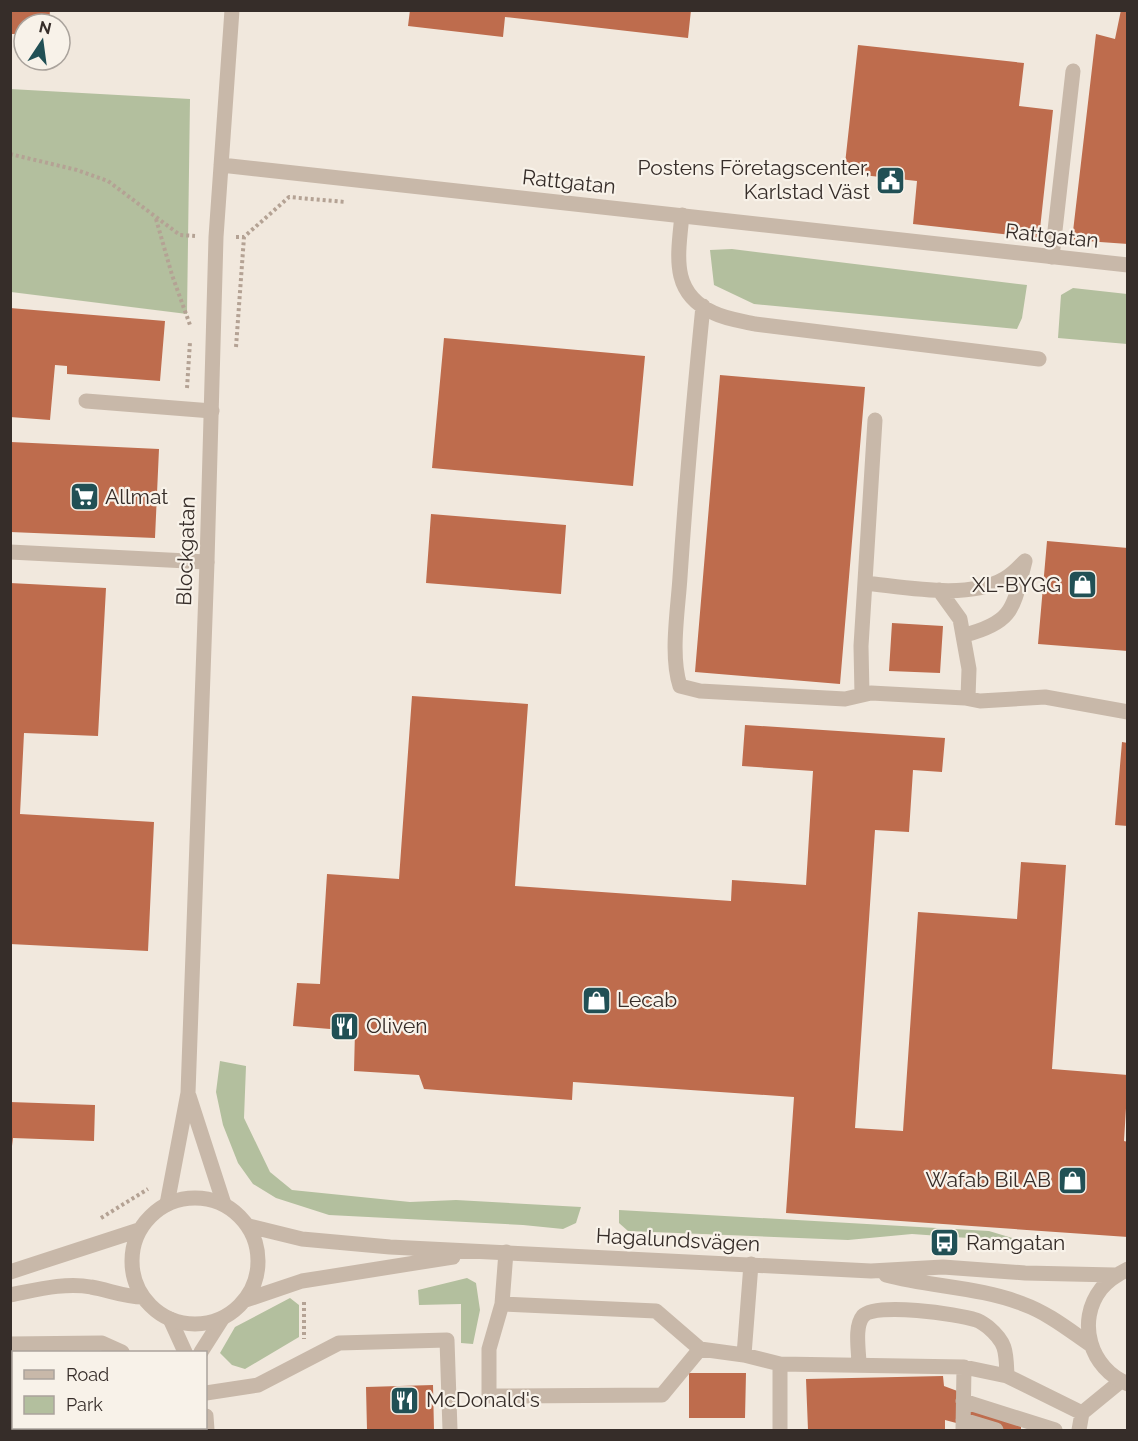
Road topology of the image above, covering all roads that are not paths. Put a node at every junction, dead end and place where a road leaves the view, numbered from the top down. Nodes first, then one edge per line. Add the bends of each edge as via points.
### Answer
1 (232, 10) edge
2 (1072, 71) dead end
3 (221, 165) junction
4 (682, 215) junction
5 (1052, 257) junction
6 (1128, 265) edge
7 (703, 306) junction
8 (1039, 359) dead end
9 (86, 401) dead end
10 (212, 411) junction
11 (875, 420) dead end
12 (10, 552) edge
13 (207, 562) junction
14 (865, 583) junction
15 (939, 590) junction
16 (965, 635) junction
17 (862, 695) junction
18 (968, 698) junction
19 (1128, 712) edge
20 (188, 1093) junction
21 (167, 1204) junction
22 (224, 1204) junction
23 (249, 1226) junction
24 (139, 1230) junction
25 (483, 1252) junction
26 (506, 1252) junction
27 (751, 1264) junction
28 (871, 1271) junction
29 (10, 1272) edge
30 (1121, 1272) edge
31 (10, 1295) edge
32 (142, 1297) junction
33 (246, 1300) junction
34 (502, 1304) junction
35 (170, 1319) junction
36 (222, 1319) junction
37 (10, 1344) edge
38 (1091, 1345) junction
39 (700, 1349) junction
40 (118, 1351) edge
41 (184, 1351) edge
42 (202, 1351) edge
43 (744, 1355) junction
44 (780, 1364) junction
45 (859, 1365) junction
46 (964, 1367) junction
47 (1007, 1376) junction
48 (1124, 1382) edge
49 (207, 1393) edge
50 (963, 1401) junction
51 (1082, 1413) junction
52 (963, 1425) edge
53 (450, 1431) edge
54 (780, 1431) edge
55 (996, 1431) edge
56 (1055, 1431) edge
57 (1079, 1431) edge

1 - 3 street, Blockgatan
2 - 5 street
3 - 4 street, Rattgatan
3 - 10 street, Blockgatan
4 - 5 street, Rattgatan
4 - 7 street via 680,277 683,288
5 - 6 street, Rattgatan
7 - 8 street via 714,314 755,324
7 - 17 street via 686,474 676,634 676,675 680,687 845,699
9 - 10 street
10 - 13 street, Blockgatan
11 - 14 street
12 - 13 street
13 - 20 street, Blockgatan
14 - 15 street
14 - 17 street
15 - 16 street via 960,619
15 - 16 street via 992,585 1013,574 1025,561 1008,614 985,630
16 - 18 street
17 - 18 street
18 - 19 street via 980,701 1045,697
20 - 21 street, Blockgatan
20 - 22 street, Blockgatan
21 - 22 street via 196,1197
21 - 24 street
22 - 23 street
23 - 25 street, Hagalundsvägen via 302,1239
23 - 33 street via 258,1250 257,1276
24 - 29 street
24 - 32 street via 132,1253 133,1276
25 - 26 street, Hagalundsvägen
25 - 33 street, Hagalundsvägen via 302,1281
26 - 27 street, Hagalundsvägen
26 - 34 street
27 - 28 street, Hagalundsvägen
27 - 43 street
28 - 30 street, Hagalundsvägen via 943,1267 1025,1273
28 - 38 street, Hagalundsvägen via 994,1294 1048,1316
30 - 38 street via 1101,1288 1092,1306 1088,1325
31 - 32 street via 90,1286
32 - 35 street
33 - 36 street
34 - 39 street via 656,1311
34 - 39 street via 489,1349 489,1396 662,1395
35 - 36 street via 196,1325
35 - 41 street
36 - 42 street
37 - 40 street via 102,1343
38 - 48 street via 1108,1372
39 - 43 street
43 - 44 street
44 - 45 street
44 - 54 street
45 - 46 street
45 - 47 street via 860,1319 866,1312 937,1312 979,1320 989,1328 1005,1347
46 - 47 street
46 - 50 street
47 - 51 street
48 - 51 street
49 - 53 street via 258,1385 339,1343 447,1340
50 - 52 street
50 - 56 street
51 - 57 street
52 - 55 street

